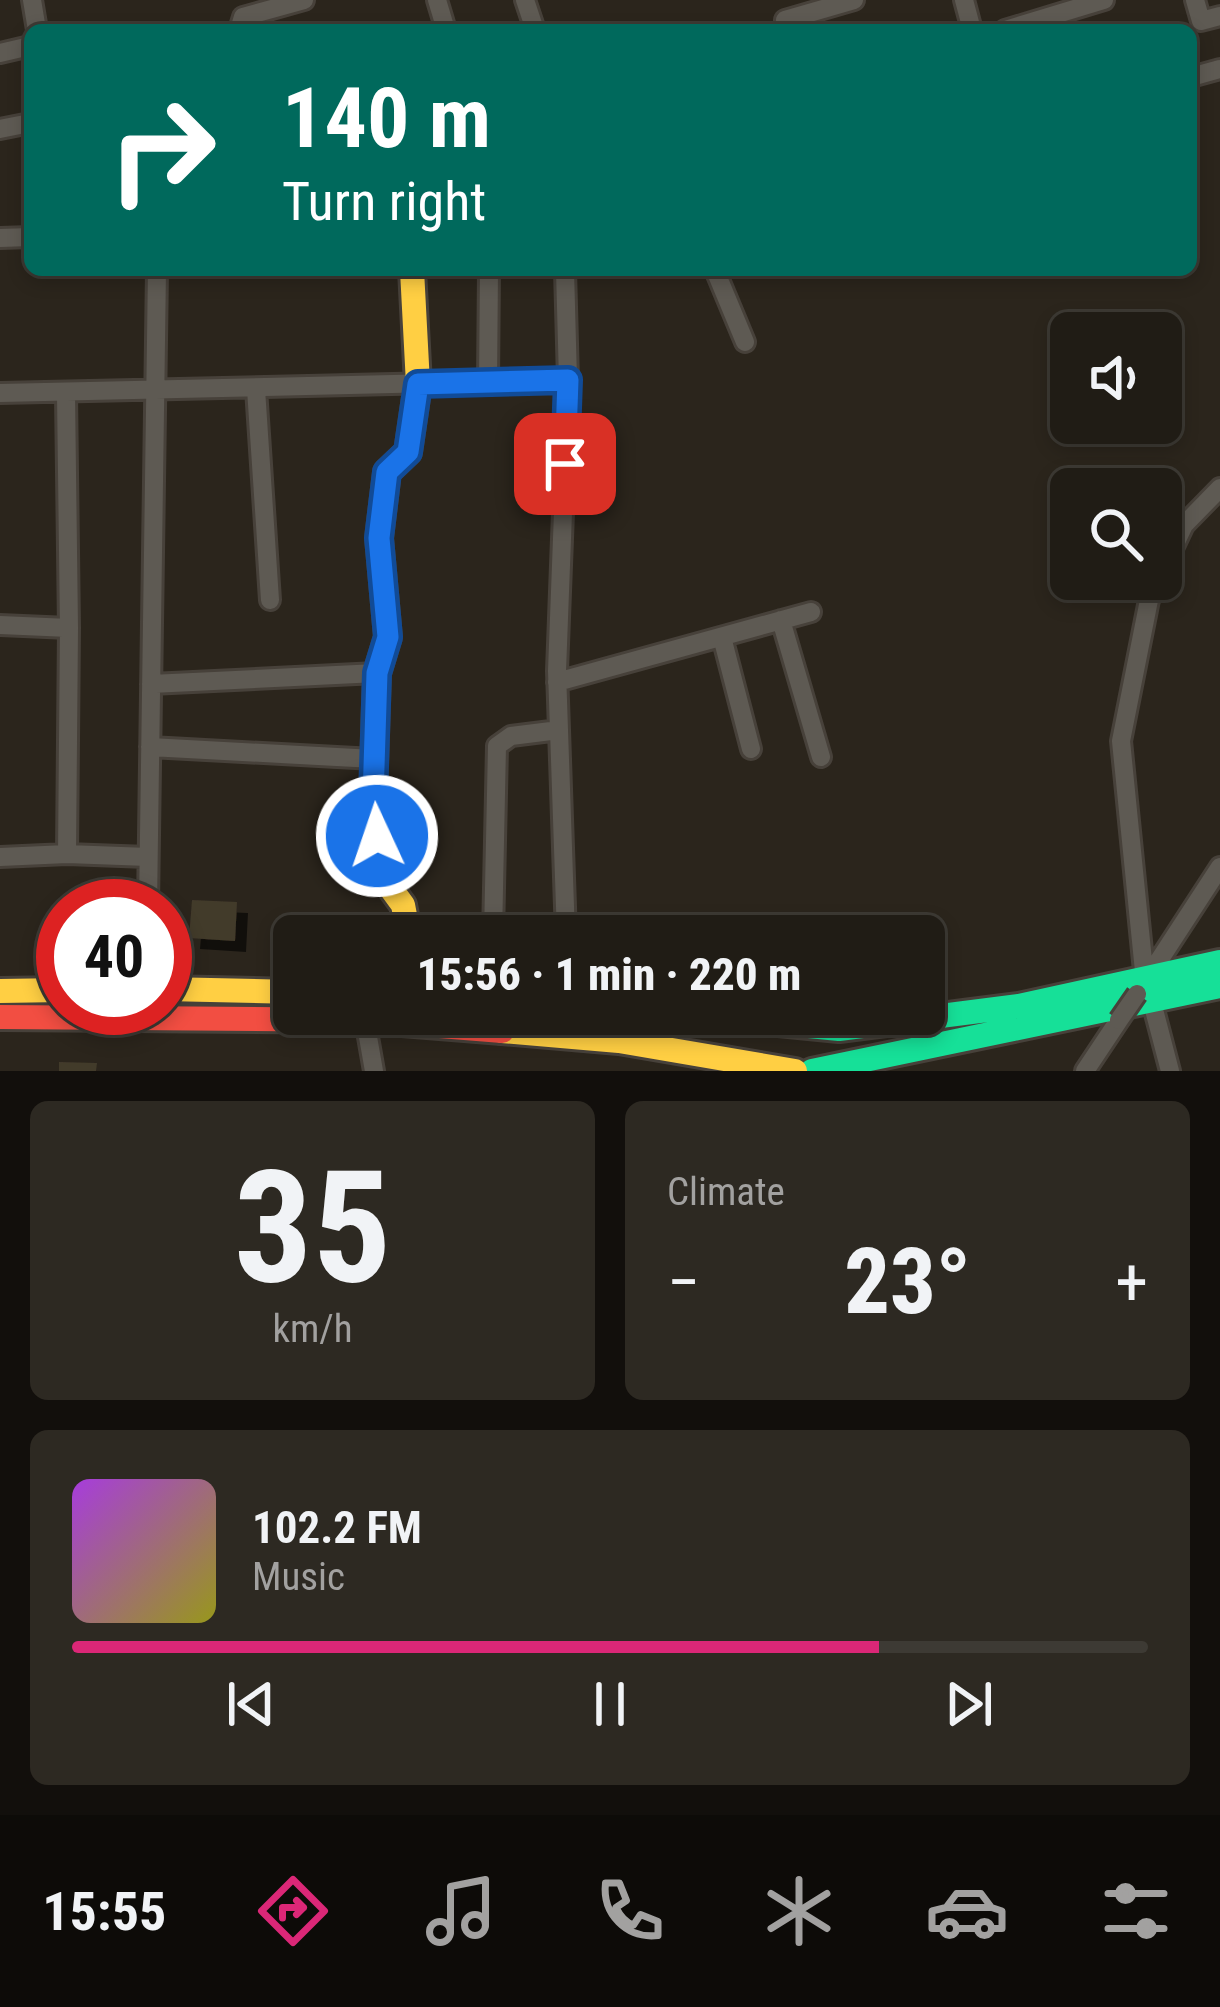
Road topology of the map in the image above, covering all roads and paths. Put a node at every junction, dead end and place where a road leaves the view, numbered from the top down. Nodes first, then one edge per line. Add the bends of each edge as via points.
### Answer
1 (304, 0) edge
2 (854, 0) edge
3 (1104, 0) edge
4 (1195, 0) edge
5 (1220, 16) edge
6 (784, 17) edge
7 (241, 24) edge
8 (1039, 24) edge
9 (157, 276) edge
10 (412, 276) edge
11 (489, 276) edge
12 (566, 276) edge
13 (718, 276) edge
14 (745, 342) dead end
15 (568, 380) junction
16 (488, 382) junction
17 (418, 384) junction
18 (256, 388) junction
19 (158, 391) junction
20 (0, 393) edge
21 (67, 394) junction
22 (1220, 488) edge
23 (1182, 529) edge
24 (270, 600) dead end
25 (1149, 600) edge
26 (811, 612) dead end
27 (781, 620) junction
28 (0, 625) edge
29 (69, 628) junction
30 (722, 637) junction
31 (377, 673) junction
32 (557, 682) junction
33 (151, 684) junction
34 (559, 730) junction
35 (150, 747) junction
36 (751, 749) dead end
37 (820, 758) dead end
38 (374, 759) junction
39 (67, 854) junction
40 (0, 857) edge
41 (148, 857) junction
42 (1220, 867) edge
43 (148, 879) edge
44 (405, 915) edge
45 (494, 915) edge
46 (565, 915) edge
47 (1220, 962) edge
48 (1220, 986) edge
49 (192, 990) edge
50 (36, 991) edge
51 (0, 992) edge
52 (273, 992) edge
53 (1144, 992) junction
54 (192, 1014) edge
55 (945, 1015) edge
56 (36, 1016) edge
57 (0, 1017) edge
58 (273, 1017) edge
59 (368, 1035) edge
60 (546, 1035) edge
61 (374, 1071) edge
62 (795, 1071) edge
63 (812, 1071) edge
64 (1085, 1071) edge
65 (1170, 1071) edge

1 - 7 street
2 - 6 street
3 - 8 street
4 - 5 street via 1201,21
9 - 19 street
10 - 17 street
11 - 16 street
12 - 15 street
13 - 14 street
15 - 16 street
15 - 32 street
16 - 17 street
17 - 18 street
17 - 31 street via 408,452 387,472 379,538 388,637
18 - 19 street
18 - 24 street
19 - 21 street
19 - 33 street
20 - 21 street
21 - 29 street
22 - 23 street
25 - 53 street via 1121,741
26 - 27 street
27 - 30 street
27 - 37 street
28 - 29 street
29 - 39 street
30 - 32 street
30 - 36 street
31 - 33 street
31 - 38 street
32 - 34 street
33 - 35 street
34 - 45 street via 511,736 497,746
34 - 46 street
35 - 38 street
35 - 41 street
38 - 44 street via 381,875
39 - 40 street
39 - 41 street
41 - 43 street
42 - 53 street
47 - 53 street
48 - 53 street
49 - 52 street
50 - 51 street
53 - 55 street
53 - 63 street
53 - 64 street, bridge
53 - 65 street
54 - 58 street
56 - 57 street
59 - 61 street
60 - 62 street

